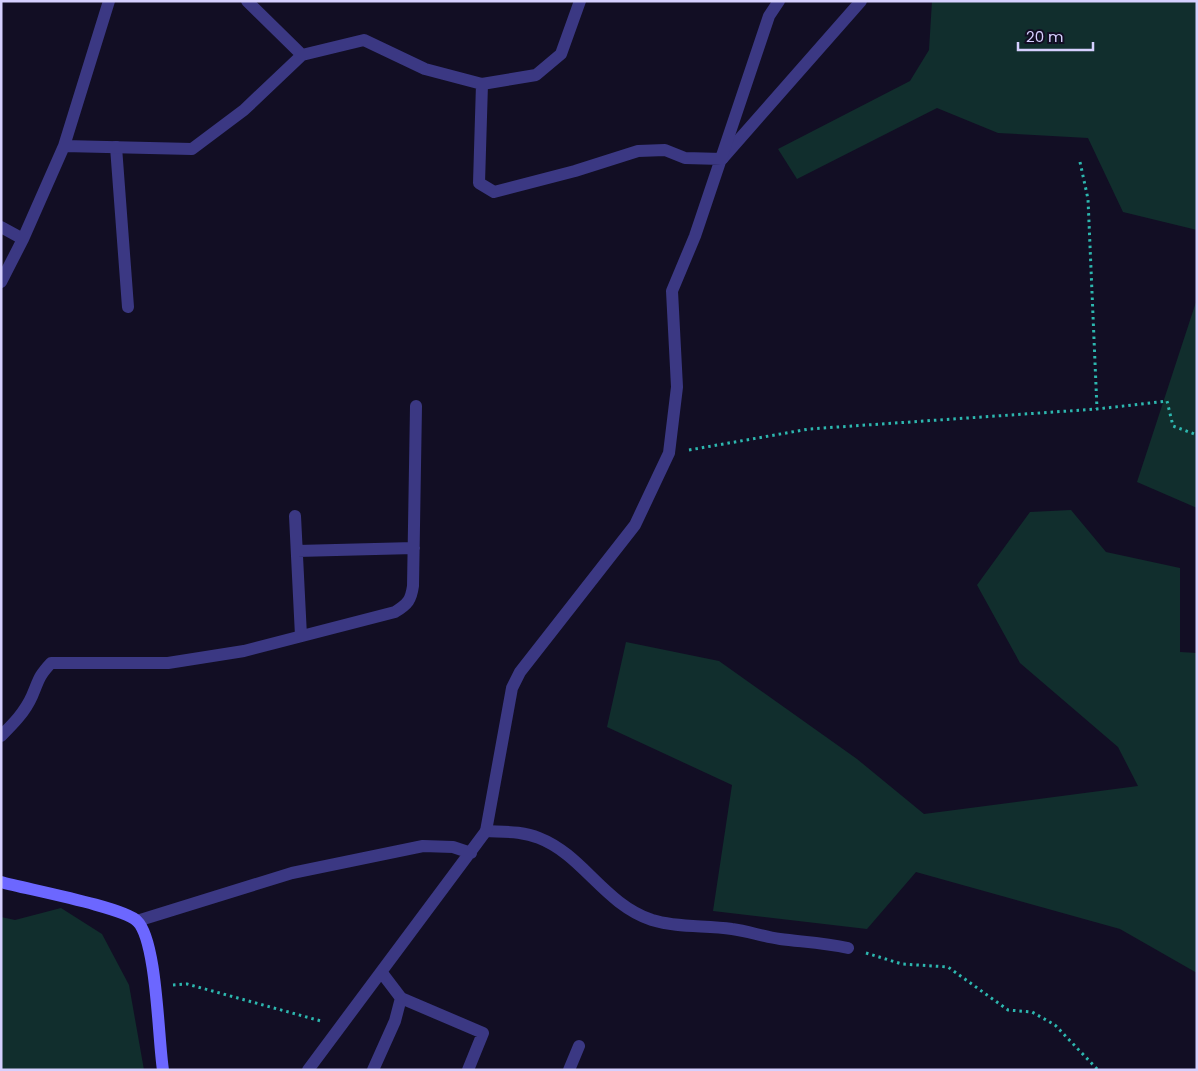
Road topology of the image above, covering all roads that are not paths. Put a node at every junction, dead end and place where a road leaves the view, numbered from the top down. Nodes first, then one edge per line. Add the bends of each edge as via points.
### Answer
1 (109, 1) edge
2 (246, 1) edge
3 (580, 1) edge
4 (779, 1) edge
5 (861, 1) edge
6 (302, 55) junction
7 (482, 84) junction
8 (64, 146) junction
9 (116, 147) junction
10 (722, 159) junction
11 (1, 227) edge
12 (23, 240) junction
13 (1, 282) edge
14 (128, 306) dead end
15 (416, 406) dead end
16 (295, 516) dead end
17 (414, 548) junction
18 (297, 551) junction
19 (301, 636) junction
20 (1, 736) edge
21 (486, 831) junction
22 (471, 853) junction
23 (1, 882) edge
24 (137, 921) junction
25 (848, 948) road end
26 (382, 973) junction
27 (400, 998) junction
28 (579, 1046) dead end
29 (163, 1070) edge
30 (308, 1070) edge
31 (373, 1070) edge
32 (468, 1070) edge
33 (569, 1070) edge

1 - 8 street
2 - 6 street
3 - 7 street via 561,54 536,75
4 - 10 street via 769,16
5 - 10 street
6 - 7 street via 364,40 425,69
6 - 9 street via 244,110 192,149
7 - 10 street via 478,183 494,192 638,151 665,150 685,158
8 - 9 street
8 - 12 street
9 - 14 street
10 - 21 street via 672,290 676,387 668,453 635,525 520,672 512,688
11 - 12 street
12 - 13 street
15 - 17 street
16 - 18 street
17 - 18 street
17 - 19 street via 412,592 406,606 396,612
18 - 19 street
19 - 20 street via 244,651 168,663 51,663 39,676 21,716
21 - 22 street
21 - 25 street via 525,833 541,838 570,857 620,905 654,921 731,929 780,939 818,941
22 - 24 street via 453,847 423,846 292,873
22 - 26 street
23 - 24 street via 117,911
24 - 29 street via 149,943
26 - 27 street
26 - 30 street
27 - 31 street via 395,1021
27 - 32 street via 483,1033
28 - 33 street

